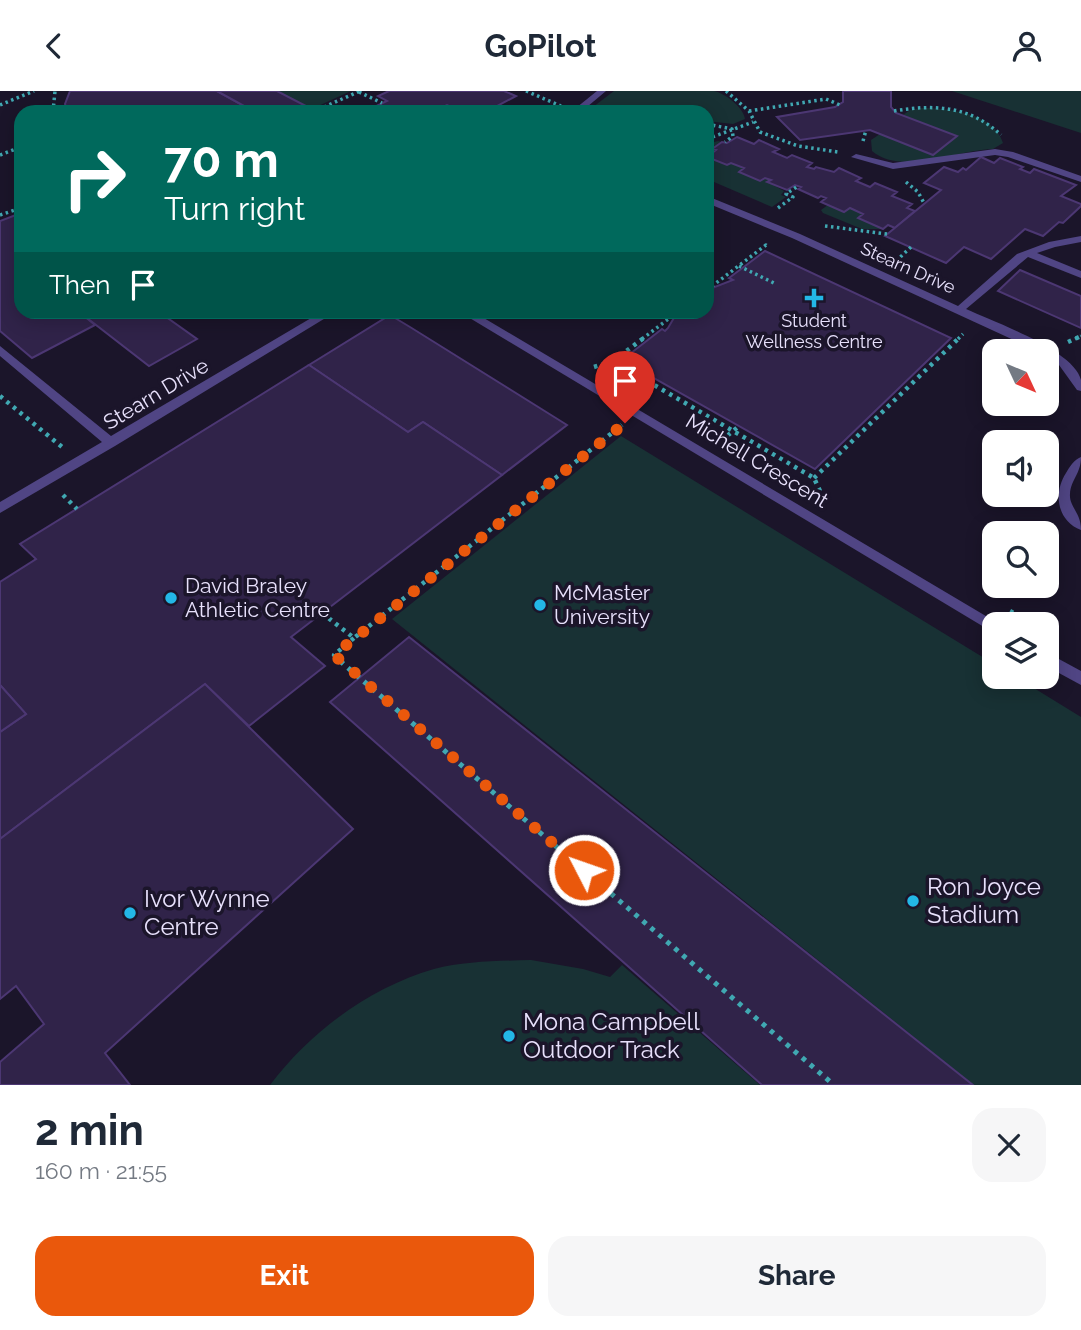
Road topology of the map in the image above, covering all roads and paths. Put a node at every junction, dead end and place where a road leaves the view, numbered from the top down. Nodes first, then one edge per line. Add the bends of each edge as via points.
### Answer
1 (34, 91) edge
2 (359, 91) edge
3 (526, 91) edge
4 (603, 91) edge
5 (725, 92) edge
6 (382, 103) dead end
7 (0, 105) edge
8 (328, 105) edge
9 (559, 105) edge
10 (584, 105) edge
11 (840, 105) dead end
12 (750, 111) junction
13 (894, 111) dead end
14 (753, 122) junction
15 (714, 125) edge
16 (732, 129) junction
17 (714, 136) edge
18 (725, 142) dead end
19 (1010, 154) junction
20 (856, 157) joint
21 (1081, 179) edge
22 (798, 186) dead end
23 (714, 202) edge
24 (772, 212) dead end
25 (822, 226) dead end
26 (887, 235) dead end
27 (1081, 239) edge
28 (911, 247) dead end
29 (777, 251) dead end
30 (1027, 253) junction
31 (890, 265) dead end
32 (739, 266) junction
33 (1081, 275) edge
34 (774, 283) dead end
35 (714, 285) edge
36 (960, 310) junction
37 (319, 319) edge
38 (476, 319) edge
39 (669, 319) edge
40 (969, 336) dead end
41 (0, 350) edge
42 (614, 361) junction
43 (590, 368) dead end
44 (1081, 387) edge
45 (0, 396) edge
46 (625, 423) dead end
47 (739, 426) dead end
48 (733, 430) junction
49 (111, 443) junction
50 (715, 446) dead end
51 (62, 447) dead end
52 (1081, 461) edge
53 (814, 478) junction
54 (59, 491) dead end
55 (0, 508) edge
56 (77, 509) dead end
57 (836, 509) dead end
58 (1081, 525) edge
59 (1001, 605) dead end
60 (1013, 612) edge
61 (322, 613) dead end
62 (982, 619) edge
63 (355, 638) junction
64 (1059, 666) edge
65 (1081, 679) edge
66 (834, 1085) edge

1 - 7 path
2 - 6 path
2 - 8 path
3 - 9 path
4 - 10 lane
5 - 12 path
11 - 12 path via 826,99
12 - 14 path
13 - 19 path via 938,106 972,113 1005,139
14 - 16 path
14 - 20 path via 760,132 798,146
15 - 16 path
16 - 17 path
16 - 18 path via 733,136
19 - 20 lane via 968,154 894,166
19 - 21 lane
22 - 24 path via 786,194 793,197
23 - 36 lane, Stearn Drive
25 - 26 path
27 - 30 lane
28 - 31 path
29 - 32 path via 766,246
30 - 33 lane
30 - 36 lane
32 - 34 path
32 - 35 path
36 - 44 lane, Stearn Drive via 1048,351 1063,362
37 - 49 lane, Stearn Drive
38 - 62 lane, Michell Crescent
39 - 42 path
40 - 53 path via 964,334
41 - 49 lane
42 - 43 path
42 - 48 path
45 - 51 path
46 - 63 path
47 - 48 path
48 - 50 path
48 - 53 path
49 - 55 lane, Stearn Drive
52 - 58 lane via 1064,483 1062,495
53 - 57 path via 825,503
54 - 56 path
59 - 60 path
61 - 63 path
63 - 66 path via 334,655
64 - 65 lane

